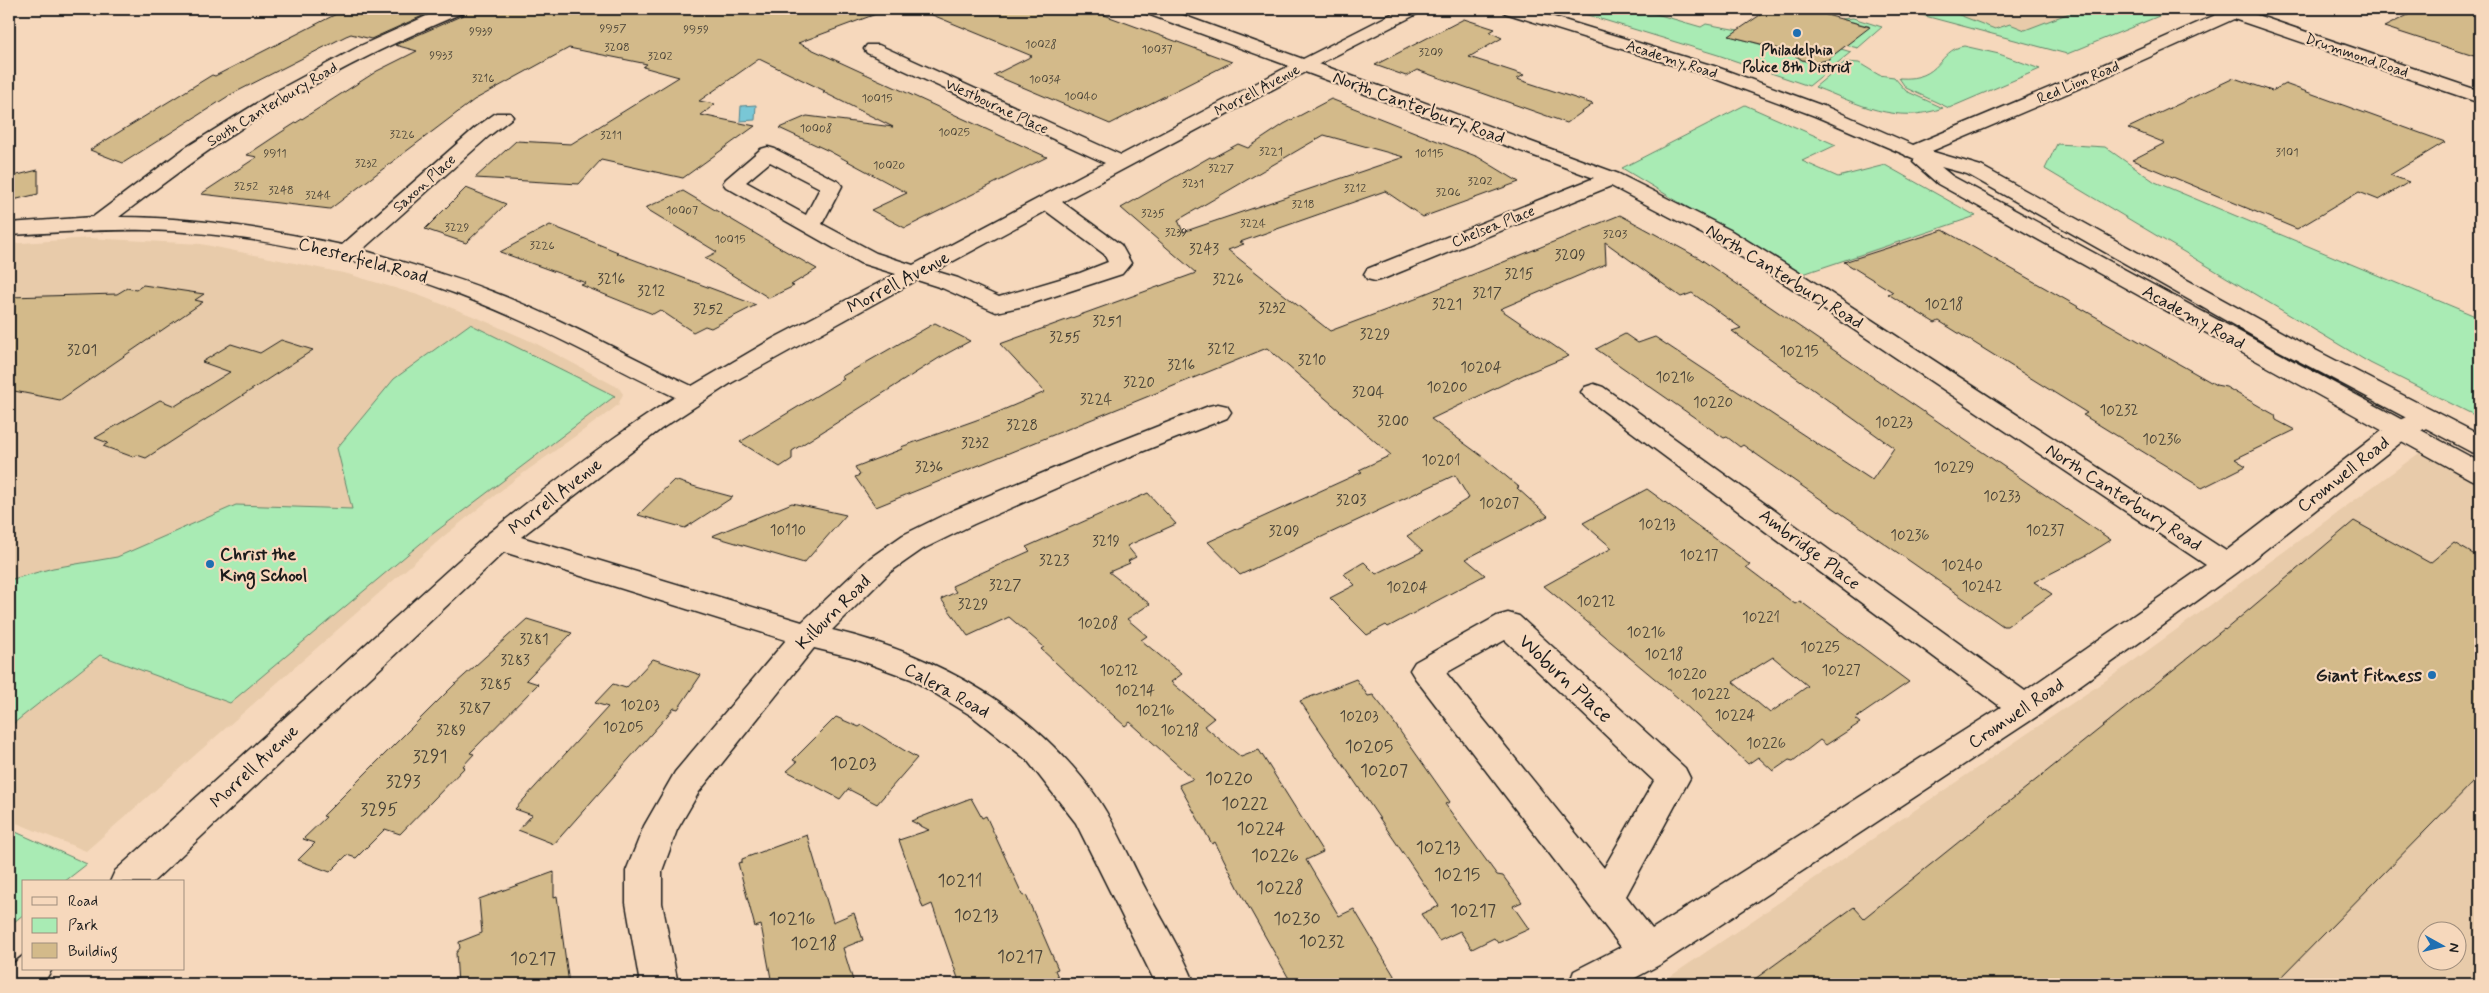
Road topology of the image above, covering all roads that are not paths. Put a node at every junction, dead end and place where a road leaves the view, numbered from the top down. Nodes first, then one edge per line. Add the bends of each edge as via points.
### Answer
1 (456, 9) edge
2 (1151, 9) edge
3 (1414, 9) edge
4 (1511, 9) edge
5 (2237, 11) edge
6 (873, 49) dead end
7 (1304, 64) junction
8 (2480, 97) edge
9 (503, 117) dead end
10 (1913, 152) junction
11 (1122, 163) junction
12 (1612, 178) junction
13 (1048, 202) junction
14 (101, 221) junction
15 (810, 226) dead end
16 (9, 229) edge
17 (347, 252) junction
18 (914, 273) junction
19 (1375, 274) dead end
20 (1594, 392) dead end
21 (693, 396) junction
22 (1218, 412) dead end
23 (2413, 424) junction
24 (2480, 446) edge
25 (2480, 473) edge
26 (499, 540) junction
27 (2227, 565) junction
28 (807, 635) junction
29 (2025, 708) junction
30 (130, 880) edge
31 (1606, 898) junction
32 (1648, 952) junction
33 (32, 970) edge
34 (17, 984) edge
35 (659, 984) edge
36 (1176, 984) edge
37 (1588, 984) edge

1 - 14 street, South Canterbury Road via 344,62 277,99 224,132
2 - 7 street
3 - 7 street, Morrell Avenue
4 - 10 street, Academy Road via 1776,94
5 - 8 street, Drummond Road
5 - 10 street, Red Lion Road
6 - 11 street, Westbourne Place
7 - 11 street, Morrell Avenue
7 - 12 street, North Canterbury Road
9 - 17 street, Saxon Place
10 - 23 street, Academy Road via 1945,180
11 - 13 street, Morrell Avenue
12 - 19 street, Chelsea Place
12 - 27 street, North Canterbury Road via 1722,235 1798,282
13 - 18 street, Morrell Avenue
13 - 18 street via 1113,250 1120,264 1088,278 996,305 950,283
14 - 16 street, Chesterfield Road
14 - 17 street, Chesterfield Road via 249,234
15 - 18 street via 868,258
17 - 21 street, Chesterfield Road via 454,286 547,324
18 - 21 street, Morrell Avenue via 775,347
20 - 29 street, Ambridge Place
21 - 26 street, Morrell Avenue via 596,463
22 - 28 street, Kilburn Road via 973,513 912,542 873,572
23 - 24 street, Academy Road
23 - 25 street, Academy Road
23 - 27 street, Cromwell Road
26 - 28 street, Calera Road
26 - 30 street, Morrell Avenue
27 - 29 street, Cromwell Road
28 - 35 street, Kilburn Road via 687,782 661,826 644,871 644,902
28 - 36 street, Calera Road via 856,647 922,671 983,707 1038,751 1088,813
29 - 32 street, Cromwell Road
31 - 31 street, Woburn Place via 1673,778 1508,624 1426,670
31 - 32 street, Woburn Place
32 - 37 street, Cromwell Road
33 - 34 street

